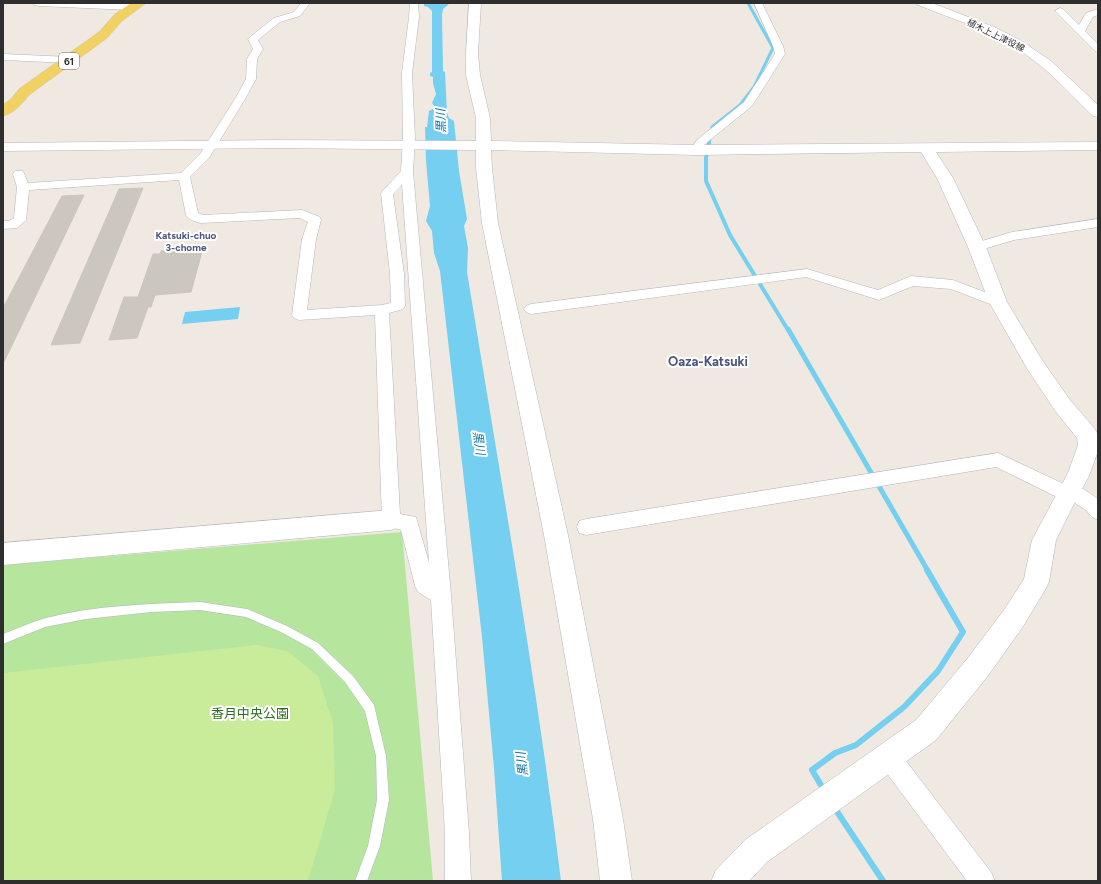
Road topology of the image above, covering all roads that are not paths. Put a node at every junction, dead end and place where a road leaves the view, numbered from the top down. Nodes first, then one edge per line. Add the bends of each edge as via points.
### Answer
1 (39, 3) edge
2 (306, 3) edge
3 (414, 3) edge
4 (475, 3) edge
5 (758, 3) edge
6 (922, 3) edge
7 (136, 5) edge
8 (1060, 11) dead end
9 (1098, 12) edge
10 (1080, 31) junction
11 (1098, 49) edge
12 (3, 57) edge
13 (70, 60) junction
14 (3, 112) edge
15 (1098, 113) edge
16 (3, 140) edge
17 (214, 141) junction
18 (409, 142) junction
19 (477, 142) junction
20 (1098, 142) edge
21 (699, 146) junction
22 (1098, 146) edge
23 (3, 148) edge
24 (926, 148) junction
25 (407, 172) junction
26 (18, 174) dead end
27 (184, 176) junction
28 (23, 187) junction
29 (1098, 223) edge
30 (3, 225) edge
31 (977, 246) junction
32 (998, 302) junction
33 (531, 309) dead end
34 (382, 310) junction
35 (1068, 492) junction
36 (1098, 512) edge
37 (391, 520) junction
38 (586, 527) dead end
39 (3, 554) edge
40 (441, 595) junction
41 (3, 639) edge
42 (888, 756) junction
43 (361, 881) edge
44 (458, 881) edge
45 (616, 881) edge
46 (727, 881) edge
47 (982, 881) edge

1 - 7 street
2 - 17 street via 297,14 277,20 253,39 258,49 252,59 251,79
3 - 18 street via 407,73
4 - 19 street via 473,74 483,118
5 - 21 street via 780,54 748,104
6 - 15 street, 植木上上津役線 via 981,26 1027,49
7 - 13 main road, 61
8 - 10 street
9 - 10 street via 1089,16
10 - 11 street
12 - 13 street
13 - 14 main road, 61 via 24,92
16 - 17 street
17 - 18 street
17 - 23 street
17 - 27 street via 205,156
18 - 19 street
18 - 25 street
19 - 21 street
19 - 45 street via 484,168 490,223 556,535 608,819
20 - 21 street
21 - 24 street
22 - 24 street
24 - 31 street via 945,178
25 - 34 street via 387,193 397,274 398,306
25 - 40 street
26 - 28 street
27 - 28 street
27 - 34 street via 192,215 200,218 302,214 315,220 299,315
28 - 30 street via 20,220 12,225
29 - 31 street via 1012,236
31 - 32 street
32 - 33 street via 953,285 911,281 879,295 807,273
32 - 35 street via 1035,366 1087,435 1089,445 1078,476
34 - 37 street
35 - 36 street via 1092,505
35 - 38 street via 998,460
35 - 42 street via 1044,540 1036,582 1013,619 978,668 926,730
37 - 39 street
37 - 40 street via 408,523 426,586
40 - 44 street
41 - 43 lane via 45,623 86,615 200,606 247,613 315,646 348,679 370,709 382,756 383,800 374,846
42 - 46 street via 756,851
42 - 47 street

